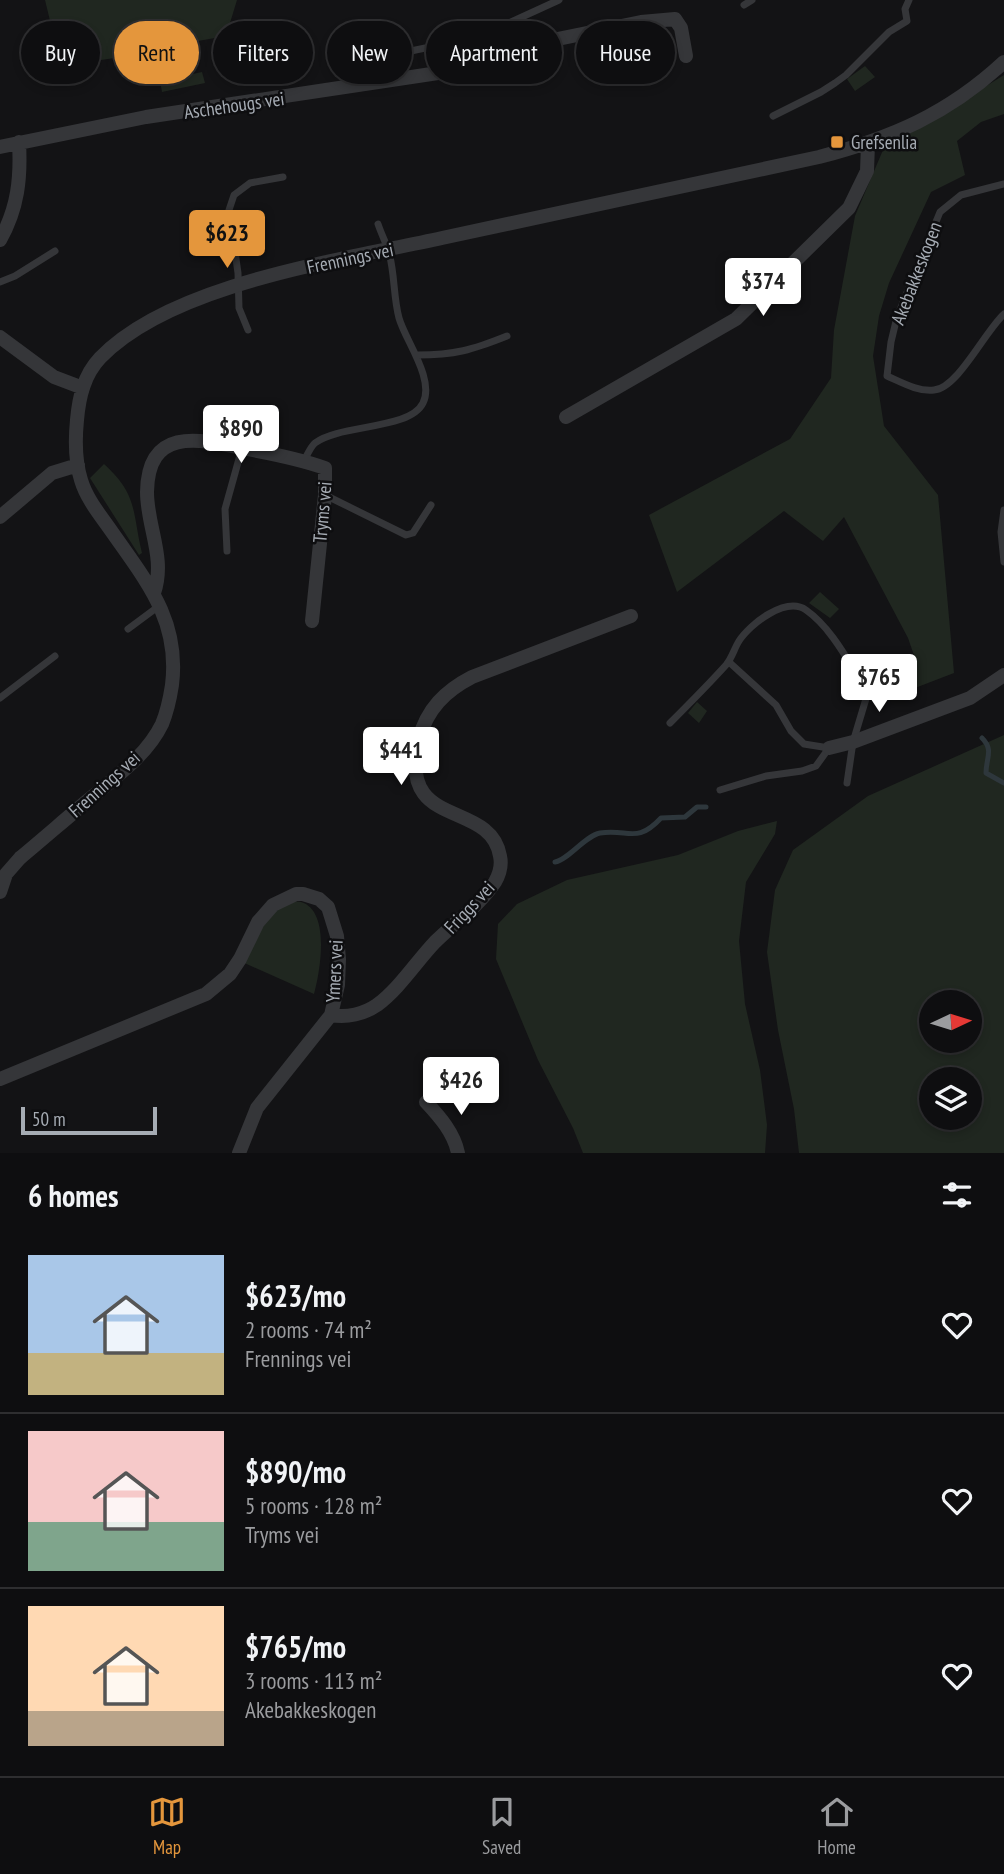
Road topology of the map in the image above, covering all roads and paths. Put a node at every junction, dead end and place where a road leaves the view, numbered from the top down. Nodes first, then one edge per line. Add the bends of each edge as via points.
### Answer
1 (559, 0) edge
2 (752, 0) edge
3 (909, 0) edge
4 (744, 5) dead end
5 (412, 51) edge
6 (686, 56) dead end
7 (1004, 62) edge
8 (772, 116) dead end
9 (19, 142) junction
10 (868, 144) junction
11 (0, 147) edge
12 (283, 177) dead end
13 (1004, 184) edge
14 (7, 214) edge
15 (378, 224) dead end
16 (0, 240) edge
17 (388, 250) junction
18 (55, 251) dead end
19 (0, 282) edge
20 (238, 285) junction
21 (1004, 314) edge
22 (248, 330) dead end
23 (507, 336) dead end
24 (0, 337) edge
25 (417, 355) junction
26 (83, 388) junction
27 (566, 417) dead end
28 (242, 448) junction
29 (304, 461) junction
30 (78, 465) junction
31 (325, 495) junction
32 (431, 505) dead end
33 (1004, 510) edge
34 (0, 517) edge
35 (227, 551) dead end
36 (1004, 562) edge
37 (157, 599) junction
38 (631, 616) dead end
39 (312, 621) dead end
40 (128, 629) dead end
41 (55, 656) dead end
42 (729, 662) junction
43 (1004, 675) edge
44 (0, 698) edge
45 (670, 723) dead end
46 (853, 743) junction
47 (829, 748) junction
48 (847, 783) dead end
49 (720, 790) dead end
50 (3, 873) edge
51 (0, 892) edge
52 (331, 1015) junction
53 (0, 1079) edge
54 (426, 1102) dead end
55 (239, 1153) edge
56 (458, 1153) edge

1 - 5 lane via 478,37
2 - 4 lane
3 - 8 lane via 907,21 889,32 846,75
6 - 9 street, Aschehougs vei via 675,19 641,22 499,51 438,73 146,117
7 - 10 street, Frennings vei via 931,117
9 - 11 street, Aschehougs vei
9 - 14 street via 20,180
10 - 17 street, Frennings vei
10 - 27 street via 867,171 849,208 736,319
12 - 20 lane via 250,183 234,195 229,210
13 - 21 lane, Akebakkeskogen via 961,195 940,212 897,317 887,376 924,389 944,387
14 - 16 street
15 - 17 lane
17 - 20 street, Frennings vei
17 - 25 lane via 399,318
18 - 19 lane
20 - 22 lane via 239,308
20 - 26 street, Frennings vei via 166,313 127,337 100,358
23 - 25 lane via 467,352
24 - 26 street via 54,377
25 - 29 lane via 425,394 415,412 314,443
26 - 30 street, Frennings vei via 77,424
28 - 29 street, Tryms vei
28 - 35 lane via 225,509
28 - 37 street, Tryms vei via 193,439 180,440 159,453 147,491 159,568
29 - 31 street, Tryms vei via 326,468
30 - 34 street via 52,473
30 - 37 street, Frennings vei via 94,506
31 - 32 lane via 406,535 413,533
31 - 39 street, Tryms vei
33 - 36 lane via 1000,532
37 - 40 lane
37 - 50 street, Frennings vei via 171,636 173,673 167,708 155,736 134,760
38 - 52 street, Friggs vei via 472,677 456,685 429,712 418,744 416,777 421,790 434,804 488,833 500,856 500,867 495,882 377,1004 355,1015
41 - 44 lane
42 - 45 lane
42 - 46 lane via 740,639 757,621 784,607 806,610 830,634 868,692
42 - 47 lane via 776,705 791,732 804,744
43 - 46 street via 970,698
46 - 47 street
46 - 48 lane
47 - 49 lane via 816,766
50 - 51 street, Frennings vei
52 - 53 street, Ymers vei via 339,959 334,920 319,899 296,894 266,910 230,974 206,994
52 - 55 street, Ymers vei via 257,1108
54 - 56 street via 443,1121

